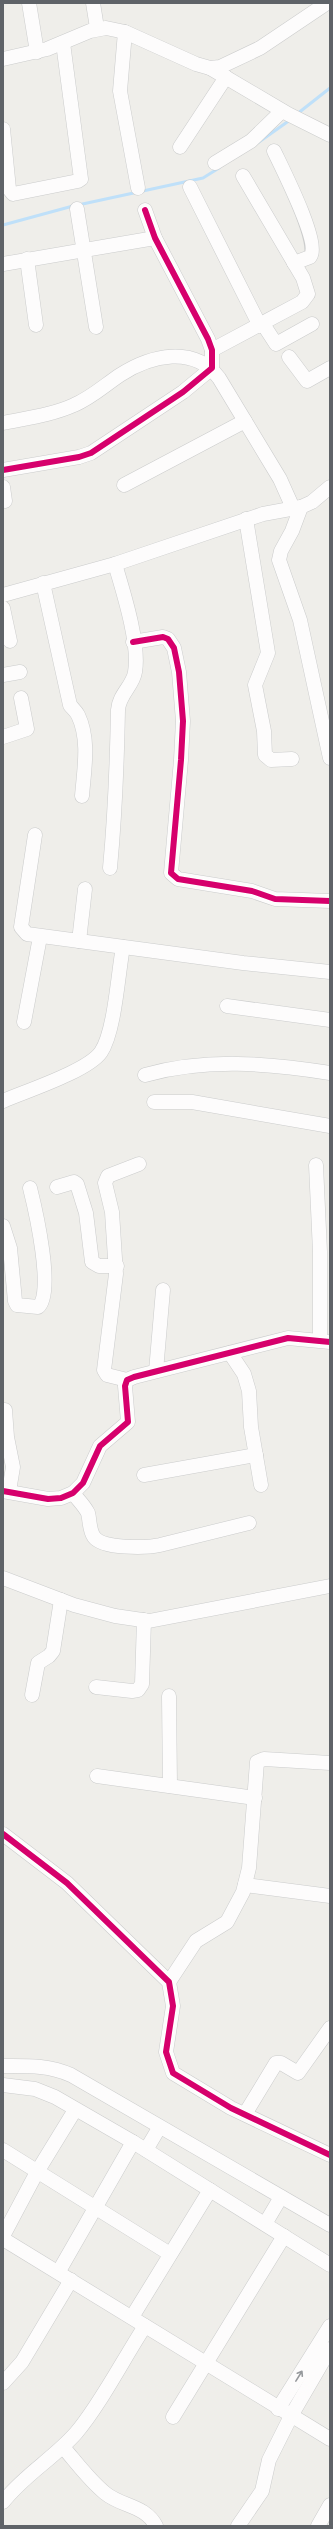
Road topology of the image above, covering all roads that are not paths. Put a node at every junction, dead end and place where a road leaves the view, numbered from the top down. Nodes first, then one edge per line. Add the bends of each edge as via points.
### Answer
1 (29, 3) edge
2 (92, 3) edge
3 (327, 3) edge
4 (97, 28) junction
5 (125, 32) junction
6 (63, 43) junction
7 (38, 52) junction
8 (3, 59) edge
9 (210, 68) junction
10 (226, 77) junction
11 (290, 115) junction
12 (3, 129) edge
13 (330, 135) edge
14 (180, 147) dead end
15 (274, 151) dead end
16 (215, 163) dead end
17 (243, 176) dead end
18 (190, 187) dead end
19 (138, 188) dead end
20 (77, 209) dead end
21 (146, 210) dead end
22 (155, 238) junction
23 (84, 251) junction
24 (27, 259) junction
25 (294, 263) junction
26 (3, 264) edge
27 (312, 324) dead end
28 (36, 325) dead end
29 (262, 325) junction
30 (96, 327) dead end
31 (212, 350) junction
32 (289, 358) dead end
33 (212, 368) junction
34 (330, 368) edge
35 (245, 421) junction
36 (3, 423) edge
37 (3, 470) edge
38 (124, 485) dead end
39 (330, 487) edge
40 (297, 507) junction
41 (246, 520) junction
42 (115, 564) junction
43 (43, 583) junction
44 (3, 595) edge
45 (3, 608) edge
46 (132, 636) junction
47 (10, 641) dead end
48 (20, 672) dead end
49 (3, 675) edge
50 (21, 698) dead end
51 (3, 737) edge
52 (330, 758) edge
53 (292, 759) dead end
54 (82, 796) dead end
55 (35, 835) dead end
56 (110, 868) dead end
57 (85, 889) dead end
58 (330, 901) edge
59 (40, 937) junction
60 (79, 941) junction
61 (122, 947) junction
62 (330, 972) edge
63 (227, 1006) dead end
64 (330, 1020) edge
65 (24, 1022) dead end
66 (330, 1073) edge
67 (145, 1075) dead end
68 (3, 1101) edge
69 (154, 1102) dead end
70 (330, 1126) edge
71 (139, 1164) dead end
72 (316, 1165) dead end
73 (57, 1187) dead end
74 (30, 1188) dead end
75 (3, 1226) edge
76 (117, 1266) junction
77 (163, 1290) dead end
78 (325, 1341) edge
79 (230, 1353) junction
80 (156, 1371) junction
81 (127, 1380) junction
82 (5, 1410) dead end
83 (256, 1455) junction
84 (144, 1476) dead end
85 (262, 1485) dead end
86 (6, 1491) edge
87 (73, 1493) junction
88 (249, 1523) dead end
89 (3, 1578) edge
90 (330, 1586) edge
91 (60, 1600) junction
92 (144, 1620) junction
93 (96, 1687) dead end
94 (32, 1694) dead end
95 (169, 1696) dead end
96 (330, 1763) edge
97 (96, 1776) dead end
98 (170, 1786) junction
99 (256, 1798) junction
100 (3, 1834) edge
101 (245, 1885) junction
102 (330, 1896) edge
103 (169, 1982) junction
104 (330, 2028) edge
105 (3, 2066) edge
106 (3, 2085) edge
107 (75, 2110) junction
108 (245, 2114) junction
109 (153, 2139) junction
110 (133, 2142) junction
111 (3, 2150) edge
112 (330, 2155) edge
113 (37, 2172) junction
114 (210, 2190) junction
115 (96, 2208) junction
116 (273, 2211) junction
117 (330, 2225) edge
118 (3, 2236) edge
119 (284, 2236) junction
120 (3, 2239) edge
121 (170, 2254) junction
122 (330, 2265) edge
123 (59, 2272) junction
124 (71, 2280) junction
125 (132, 2317) junction
126 (145, 2326) junction
127 (330, 2326) edge
128 (330, 2349) edge
129 (206, 2365) junction
130 (3, 2384) edge
131 (278, 2409) junction
132 (291, 2416) junction
133 (173, 2417) dead end
134 (330, 2439) edge
135 (63, 2447) junction
136 (3, 2502) edge
137 (330, 2505) edge
138 (156, 2526) edge
139 (238, 2526) edge
140 (318, 2526) edge

1 - 7 street
2 - 4 street
3 - 9 street via 260,48 234,62
4 - 5 street
4 - 6 street
5 - 9 street
5 - 19 street via 120,91
6 - 7 street
6 - 12 street via 81,178 78,181 13,194 9,189
7 - 8 street
9 - 10 street
10 - 11 street
10 - 14 street
11 - 13 street
11 - 16 street
15 - 25 street via 298,204 313,250 310,257
17 - 25 street
18 - 29 street
20 - 23 street
21 - 22 street
22 - 23 street
22 - 31 street
23 - 24 street
23 - 30 street
24 - 26 street
24 - 28 street
25 - 29 street via 307,288 306,298
27 - 29 street via 276,344
29 - 31 street
31 - 33 street
32 - 34 street via 307,381
33 - 35 street
33 - 36 street via 182,355 151,360 121,374 75,405
33 - 37 street via 183,392 91,453
35 - 38 street
35 - 40 street
39 - 40 street via 312,502
40 - 41 street
40 - 52 street via 290,535 279,560 300,620
41 - 42 street
41 - 53 street via 268,653 255,685 264,731 265,756 271,760
42 - 43 street
42 - 46 street
43 - 44 street
43 - 54 street via 70,705 77,713 84,732 86,744
45 - 47 street
46 - 56 street via 135,673 123,693 118,709 117,790
46 - 58 street via 168,639 174,648 179,672 181,760 171,873 178,879 252,891 274,899
48 - 49 street
50 - 51 street via 27,729
55 - 59 street via 21,927 27,934
57 - 60 street
59 - 60 street
59 - 65 street
60 - 61 street
61 - 62 street
61 - 68 street via 109,1032 100,1053 89,1063 73,1071
63 - 64 street
66 - 67 street via 282,1065 208,1064 170,1068
69 - 70 street via 192,1102
71 - 76 street via 105,1179 112,1212
72 - 78 street
73 - 76 street via 74,1182 77,1184 86,1213 92,1262 99,1266
74 - 75 street via 44,1261 43,1300 38,1307 17,1305 14,1301 10,1248
76 - 81 street via 104,1370 107,1375
77 - 80 street
78 - 79 street via 288,1338
79 - 80 street
79 - 83 street via 244,1374 248,1386
80 - 81 street
81 - 87 street via 125,1386 128,1422 100,1446 83,1483
82 - 86 street via 13,1467
83 - 84 street
83 - 85 street
86 - 87 street via 48,1499 62,1498
87 - 88 street via 88,1514 94,1536 99,1541 113,1544 145,1548
89 - 91 street
90 - 92 street
91 - 92 street via 115,1616
91 - 94 street via 53,1651 38,1663
92 - 93 street via 142,1684 138,1690
95 - 98 street
96 - 99 street via 260,1759 255,1769
97 - 98 street
98 - 99 street
99 - 101 street
100 - 103 street via 67,1883
101 - 102 street
101 - 103 street via 227,1922 196,1941
103 - 108 street via 173,2006 166,2052 172,2073
104 - 108 street via 298,2073 281,2063 276,2063
105 - 109 street via 55,2068 71,2075
106 - 107 street via 35,2089 55,2097
107 - 110 street
107 - 113 street
108 - 112 street
109 - 110 street
109 - 114 street
109 - 116 street
110 - 115 street
111 - 113 street
113 - 115 street
113 - 118 street
114 - 116 street
114 - 121 street
115 - 121 street
115 - 123 street
116 - 117 street
116 - 119 street
119 - 122 street
119 - 129 street
120 - 123 street
121 - 125 street
123 - 124 street
124 - 125 street
124 - 130 street via 22,2362
125 - 126 street
126 - 129 street
126 - 135 street via 86,2419
131 -> 127 street
128 - 132 street
129 - 131 street
129 - 133 street
131 - 132 street
132 - 134 street
132 - 139 street via 269,2460 262,2491
135 - 136 street via 22,2479
135 - 138 street via 107,2495 145,2512 151,2516
137 - 140 street

